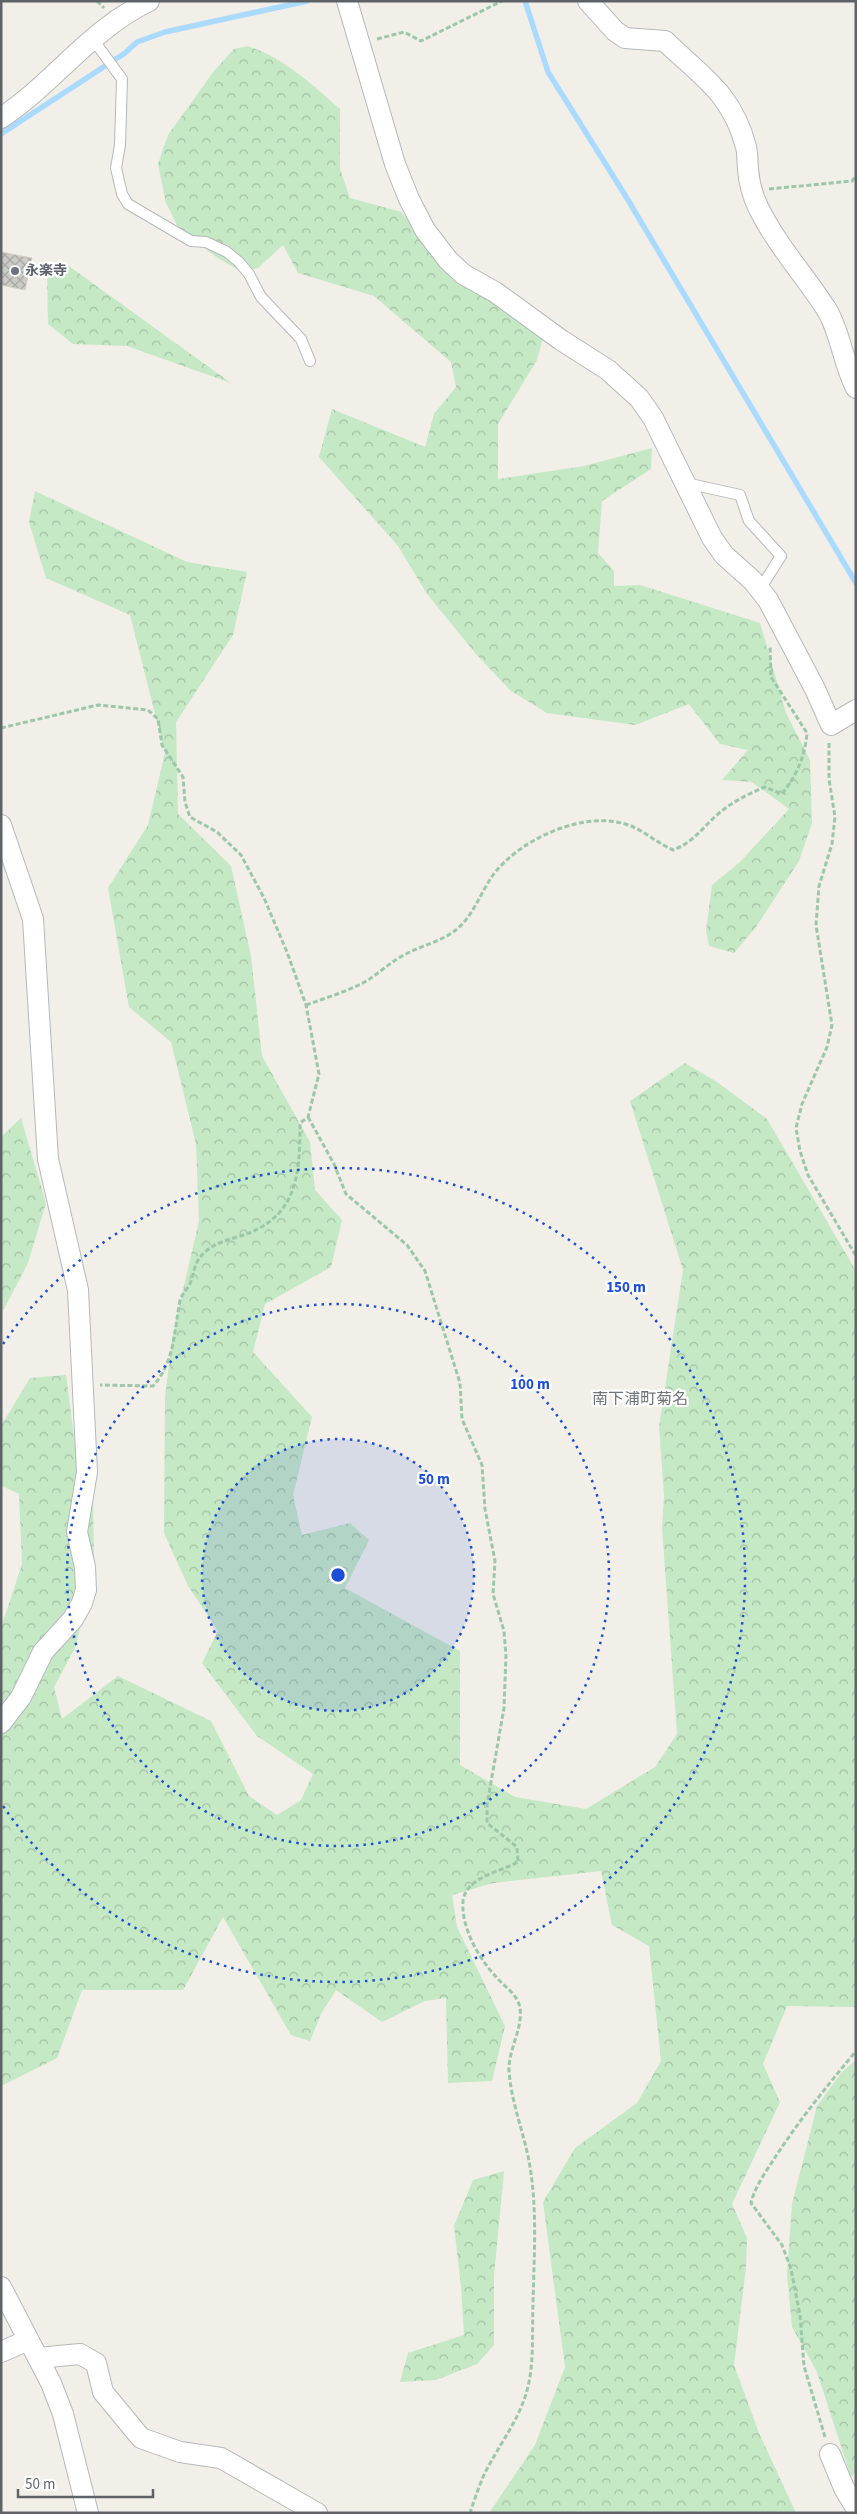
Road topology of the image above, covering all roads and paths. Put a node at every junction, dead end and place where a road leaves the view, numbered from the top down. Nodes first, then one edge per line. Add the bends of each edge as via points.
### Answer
1 (149, 1) edge
2 (348, 1) edge
3 (502, 1) edge
4 (588, 1) edge
5 (360, 44) junction
6 (97, 45) junction
7 (1, 118) edge
8 (856, 176) edge
9 (751, 190) junction
10 (310, 361) dead end
11 (856, 388) edge
12 (686, 483) junction
13 (760, 589) junction
14 (770, 641) dead end
15 (856, 710) edge
16 (831, 725) junction
17 (1, 728) edge
18 (1, 825) edge
19 (306, 1005) junction
20 (308, 1117) junction
21 (856, 1256) edge
22 (82, 1385) junction
23 (1, 1723) edge
24 (856, 2051) edge
25 (1, 2287) edge
26 (28, 2340) junction
27 (1, 2352) edge
28 (38, 2358) junction
29 (830, 2454) joint
30 (856, 2508) edge
31 (88, 2513) edge
32 (317, 2513) edge
33 (470, 2513) edge

1 - 6 street
2 - 5 street
3 - 5 path via 421,41 404,32
4 - 9 street via 615,32 625,38 664,41 715,86 739,124 747,149
5 - 12 street via 395,164 409,199 448,260 463,274 495,292 623,382 653,418
6 - 7 street via 63,64 38,92
6 - 10 lane via 122,80 116,168 122,194 128,204 191,242 206,242 239,262 261,297 301,339
8 - 9 path via 852,182
9 - 11 street via 760,210 827,311
12 - 13 street via 720,550
12 - 13 lane via 740,495 749,521 781,556
13 - 16 street via 798,655
14 - 19 path via 771,676 807,732 804,757 782,794 765,787 740,798 718,814 689,844 673,850 632,826 613,822 581,822 552,831 507,859 459,928 400,956 360,985
15 - 16 street
16 - 21 path via 829,779 835,817 832,844 819,886 816,925 832,1025 796,1128 808,1175
17 - 19 path via 98,705 148,710 158,719 162,745 183,777 190,817 217,832 241,855 284,943
18 - 22 street via 33,919 48,1159 78,1290
19 - 20 path via 319,1074
20 - 22 path via 300,1122 300,1160 292,1194 282,1213 267,1226 206,1249 196,1263 189,1286 181,1298 170,1360 153,1386
20 - 33 path via 334,1164 346,1194 407,1245 425,1270 460,1384 462,1419 482,1465 485,1509 495,1562 492,1594 504,1632 504,1708 487,1823 516,1847 518,1862 476,1880 467,1890 463,1902 465,1919 478,1956 516,1996 520,2008 509,2070 531,2186 534,2225 532,2337 529,2382 517,2418 483,2477
22 - 23 street via 87,1472 77,1532 85,1567 86,1590 73,1619 43,1652 21,1697
24 - 29 path via 781,2148 753,2193 751,2203 782,2245 791,2269 800,2315 804,2366
25 - 26 street
26 - 27 street
26 - 28 street
28 - 31 street via 63,2414
28 - 32 street via 80,2354 96,2363 103,2392 141,2438 180,2452 221,2458
29 - 30 street

